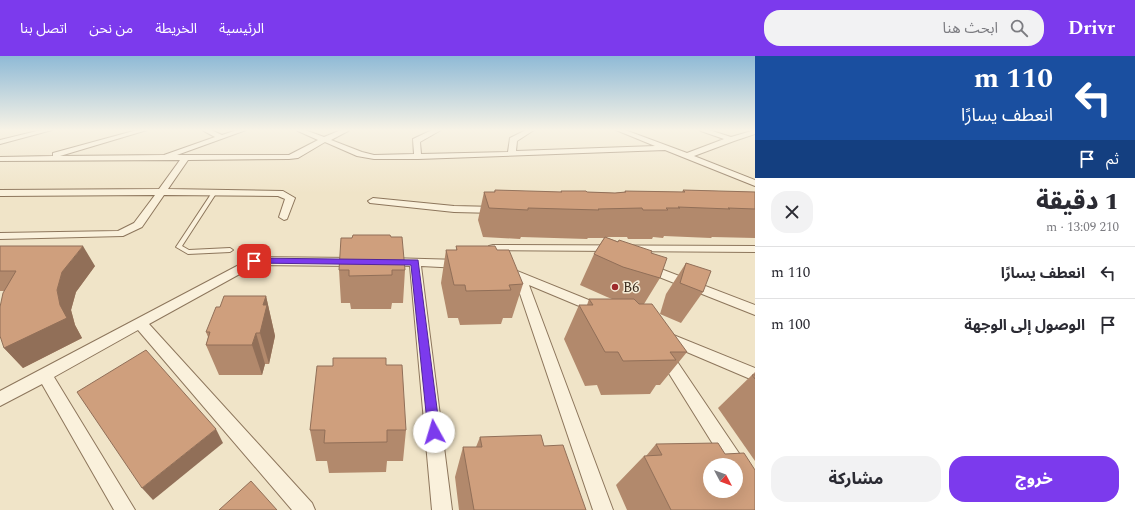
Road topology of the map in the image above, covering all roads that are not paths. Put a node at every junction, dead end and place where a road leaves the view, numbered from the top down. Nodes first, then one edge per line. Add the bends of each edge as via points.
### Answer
1 (71, 151) edge
2 (182, 151) edge
3 (304, 151) edge
4 (353, 151) edge
5 (417, 151) edge
6 (585, 151) edge
7 (675, 151) edge
8 (699, 151) edge
9 (512, 154) joint
10 (687, 156) junction
11 (418, 157) junction
12 (0, 159) edge
13 (44, 159) junction
14 (160, 159) junction
15 (186, 159) junction
16 (755, 183) edge
17 (161, 192) junction
18 (214, 192) junction
19 (0, 194) edge
20 (373, 201) dead end
21 (507, 210) edge
22 (284, 217) dead end
23 (0, 236) edge
24 (494, 248) edge
25 (598, 249) junction
26 (230, 250) dead end
27 (755, 250) edge
28 (626, 260) edge
29 (415, 262) junction
30 (470, 264) edge
31 (493, 265) edge
32 (640, 265) edge
33 (520, 276) junction
34 (755, 310) edge
35 (613, 315) edge
36 (140, 323) junction
37 (45, 374) junction
38 (755, 375) edge
39 (0, 399) edge
40 (755, 494) edge
41 (125, 510) edge
42 (306, 510) edge
43 (442, 510) edge
44 (603, 510) edge

1 - 13 street
2 - 14 street
3 - 15 street via 289,157
4 - 11 street via 374,157
5 - 11 street
6 - 9 street
7 - 10 street
8 - 10 street
9 - 11 street
10 - 16 street
12 - 13 street
13 - 14 street
14 - 15 street
15 - 17 street
17 - 18 street
17 - 19 street
17 - 23 street via 138,225 120,234
18 - 22 street via 280,193 290,198
18 - 26 lane via 179,247 188,252
20 - 21 street via 454,209
24 - 25 street
25 - 27 street
25 - 28 street
29 - 30 street
29 - 36 street via 254,261
29 - 43 street
31 - 33 street
32 - 34 street
33 - 35 street
33 - 44 street
36 - 37 street
36 - 42 street
37 - 39 street
37 - 41 street
38 - 40 street via 653,332

